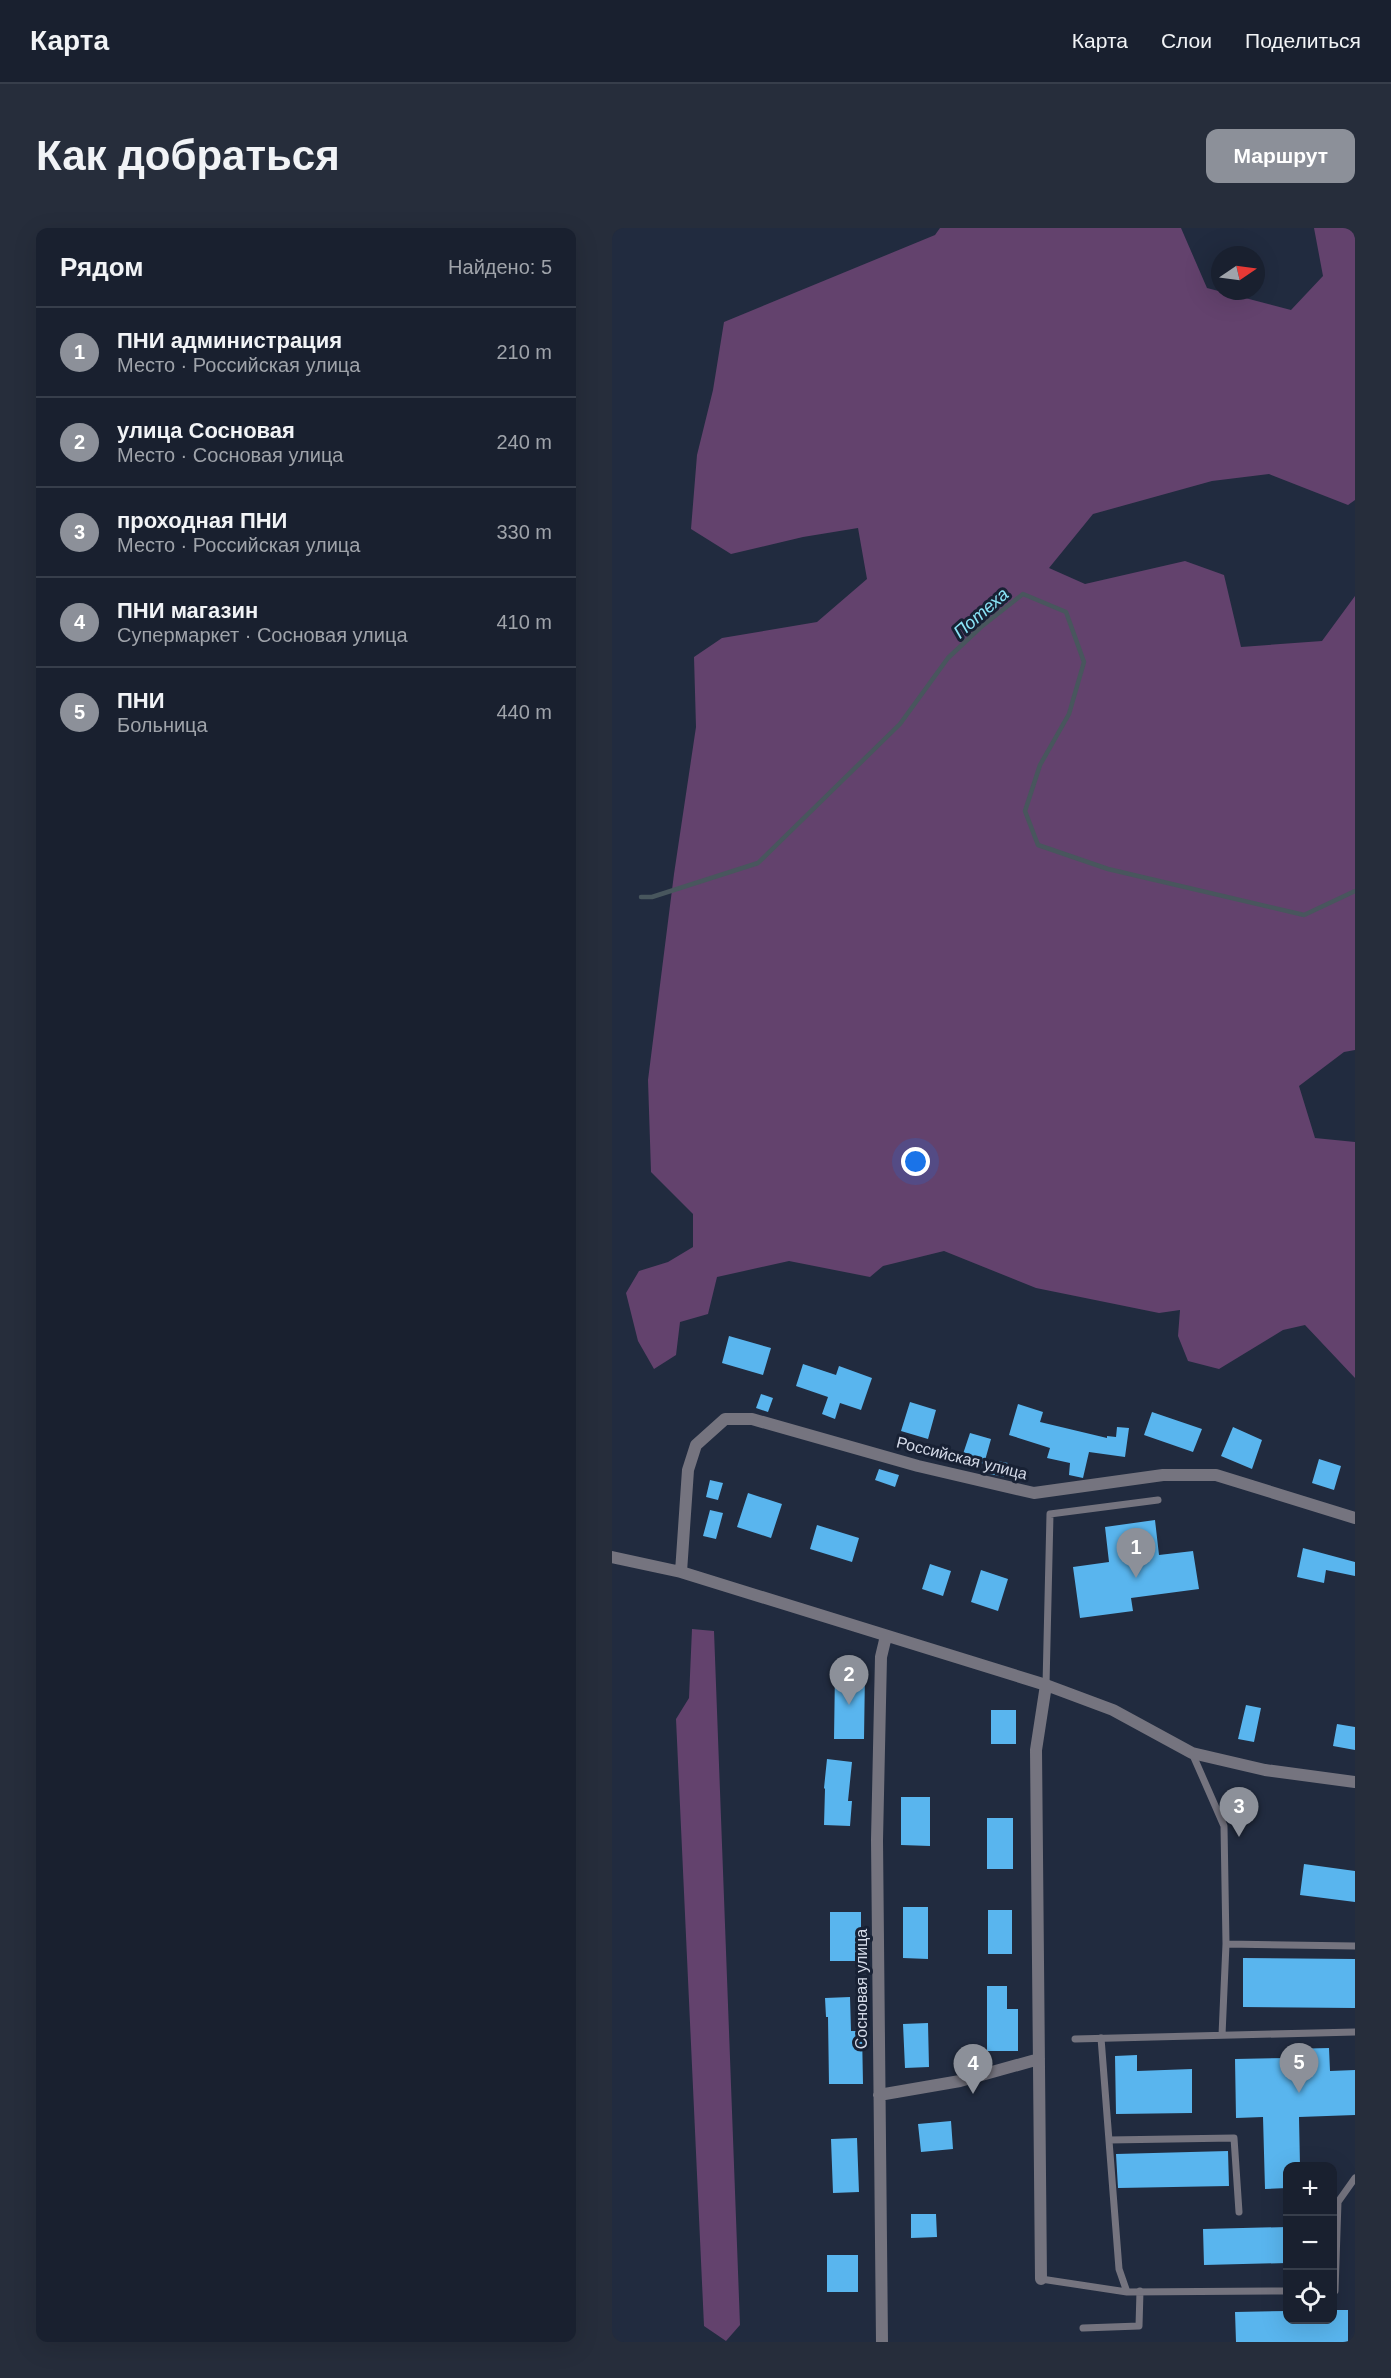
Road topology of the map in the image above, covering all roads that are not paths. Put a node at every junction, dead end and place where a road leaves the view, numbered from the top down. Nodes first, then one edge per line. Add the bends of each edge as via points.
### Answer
1 (1158, 1500) dead end
2 (1355, 1518) edge
3 (612, 1557) edge
4 (681, 1572) junction
5 (886, 1636) junction
6 (1046, 1685) junction
7 (1192, 1753) junction
8 (1355, 1782) edge
9 (1226, 1944) junction
10 (1355, 1946) edge
11 (1355, 2032) edge
12 (1222, 2035) junction
13 (1101, 2038) junction
14 (1075, 2039) dead end
15 (1039, 2059) junction
16 (879, 2095) junction
17 (1109, 2140) junction
18 (1355, 2178) edge
19 (1239, 2212) dead end
20 (1336, 2270) edge
21 (1041, 2279) joint
22 (1140, 2291) junction
23 (1283, 2291) edge
24 (1128, 2292) junction
25 (1083, 2328) dead end
26 (882, 2342) edge

1 - 6 lane via 1050,1514
2 - 4 street, Российская улица via 1216,1475 1163,1475 1034,1493 918,1466 752,1419 725,1419 696,1446 688,1470
3 - 4 street
4 - 5 street
5 - 6 street
5 - 16 street, Сосновая улица via 881,1658 876,1840
6 - 7 street via 1113,1710
6 - 15 street via 1036,1750
7 - 8 street via 1265,1770
7 - 9 lane via 1224,1826
9 - 10 lane
9 - 12 lane
11 - 12 lane
12 - 13 lane
13 - 14 lane
13 - 17 lane
15 - 16 street via 960,2081
15 - 21 street
16 - 26 street, Сосновая улица
17 - 19 lane via 1234,2138
17 - 24 lane via 1119,2270
18 - 20 lane via 1338,2202
21 - 24 lane
22 - 23 lane
22 - 24 lane
22 - 25 lane via 1138,2326

